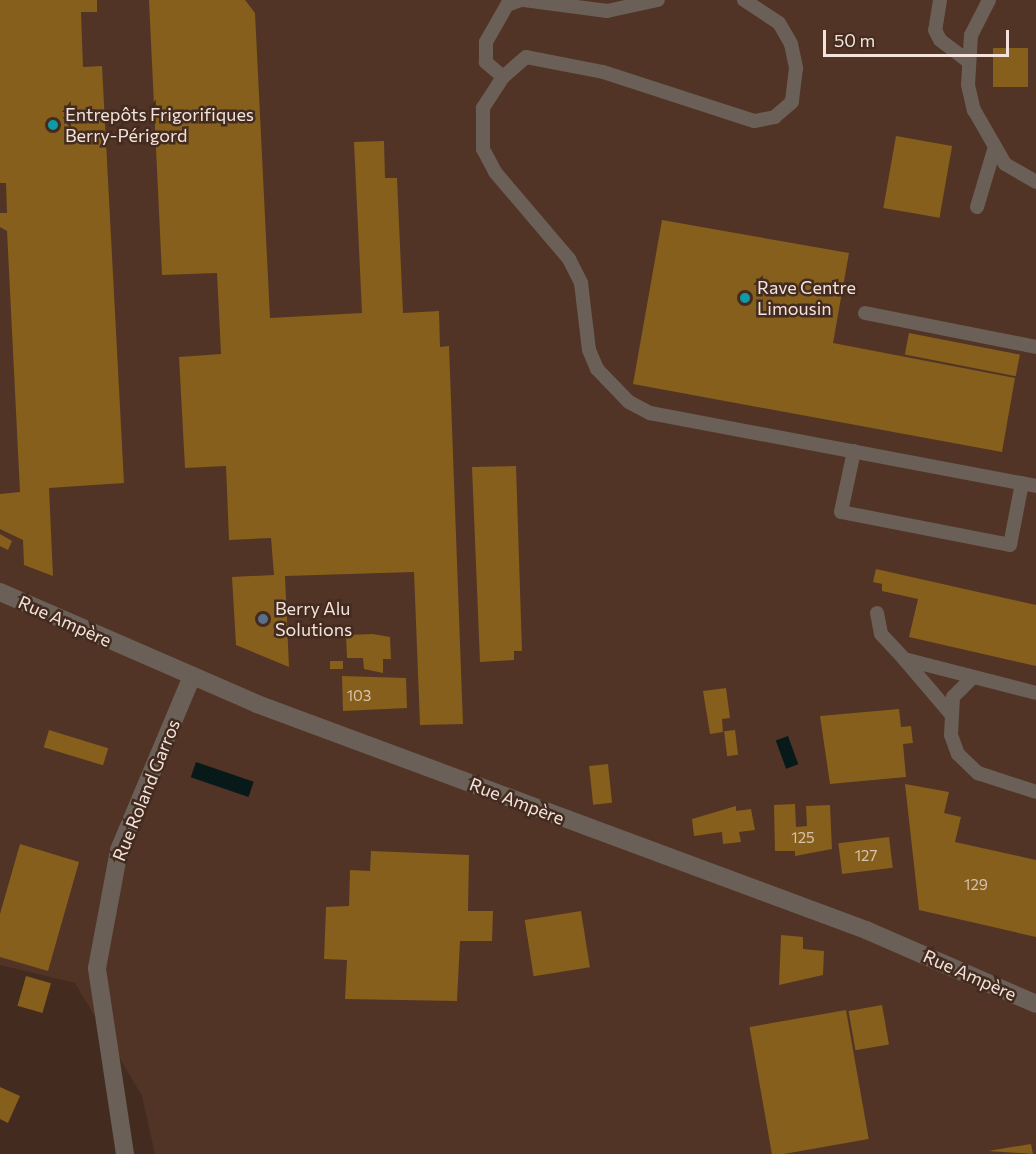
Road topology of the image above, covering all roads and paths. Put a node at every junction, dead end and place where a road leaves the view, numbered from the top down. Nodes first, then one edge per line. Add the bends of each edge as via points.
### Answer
1 (523, 0) edge
2 (658, 0) edge
3 (744, 0) edge
4 (940, 0) edge
5 (989, 0) edge
6 (968, 61) junction
7 (503, 76) junction
8 (994, 150) junction
9 (1036, 182) edge
10 (977, 207) dead end
11 (865, 313) dead end
12 (1036, 347) edge
13 (854, 451) junction
14 (1029, 484) edge
15 (0, 592) edge
16 (877, 613) dead end
17 (904, 659) junction
18 (192, 676) junction
19 (973, 677) junction
20 (1036, 693) edge
21 (950, 713) junction
22 (1036, 792) edge
23 (1036, 1004) edge
24 (125, 1154) edge

1 - 2 lane via 607,11
1 - 7 lane via 507,5 486,42 486,62
3 - 7 lane via 779,23 791,44 796,68 792,102 775,117 754,121 563,61 526,57
4 - 6 lane via 934,16 940,40
5 - 6 lane via 970,35
6 - 8 lane via 974,110
7 - 13 lane via 483,108 483,149 517,202 569,259 586,301 589,350 613,389 650,413
8 - 9 lane via 1005,164
8 - 10 lane
11 - 12 lane
13 - 14 lane
13 - 14 lane via 841,512 1010,545
15 - 18 street, Rue Ampère
16 - 17 lane via 881,634
17 - 19 lane
17 - 21 lane
18 - 23 street, Rue Ampère via 866,930
18 - 24 street, Rue Roland Garros via 119,850 97,968
19 - 20 lane
19 - 21 lane via 953,697
21 - 22 lane via 958,754 978,773

